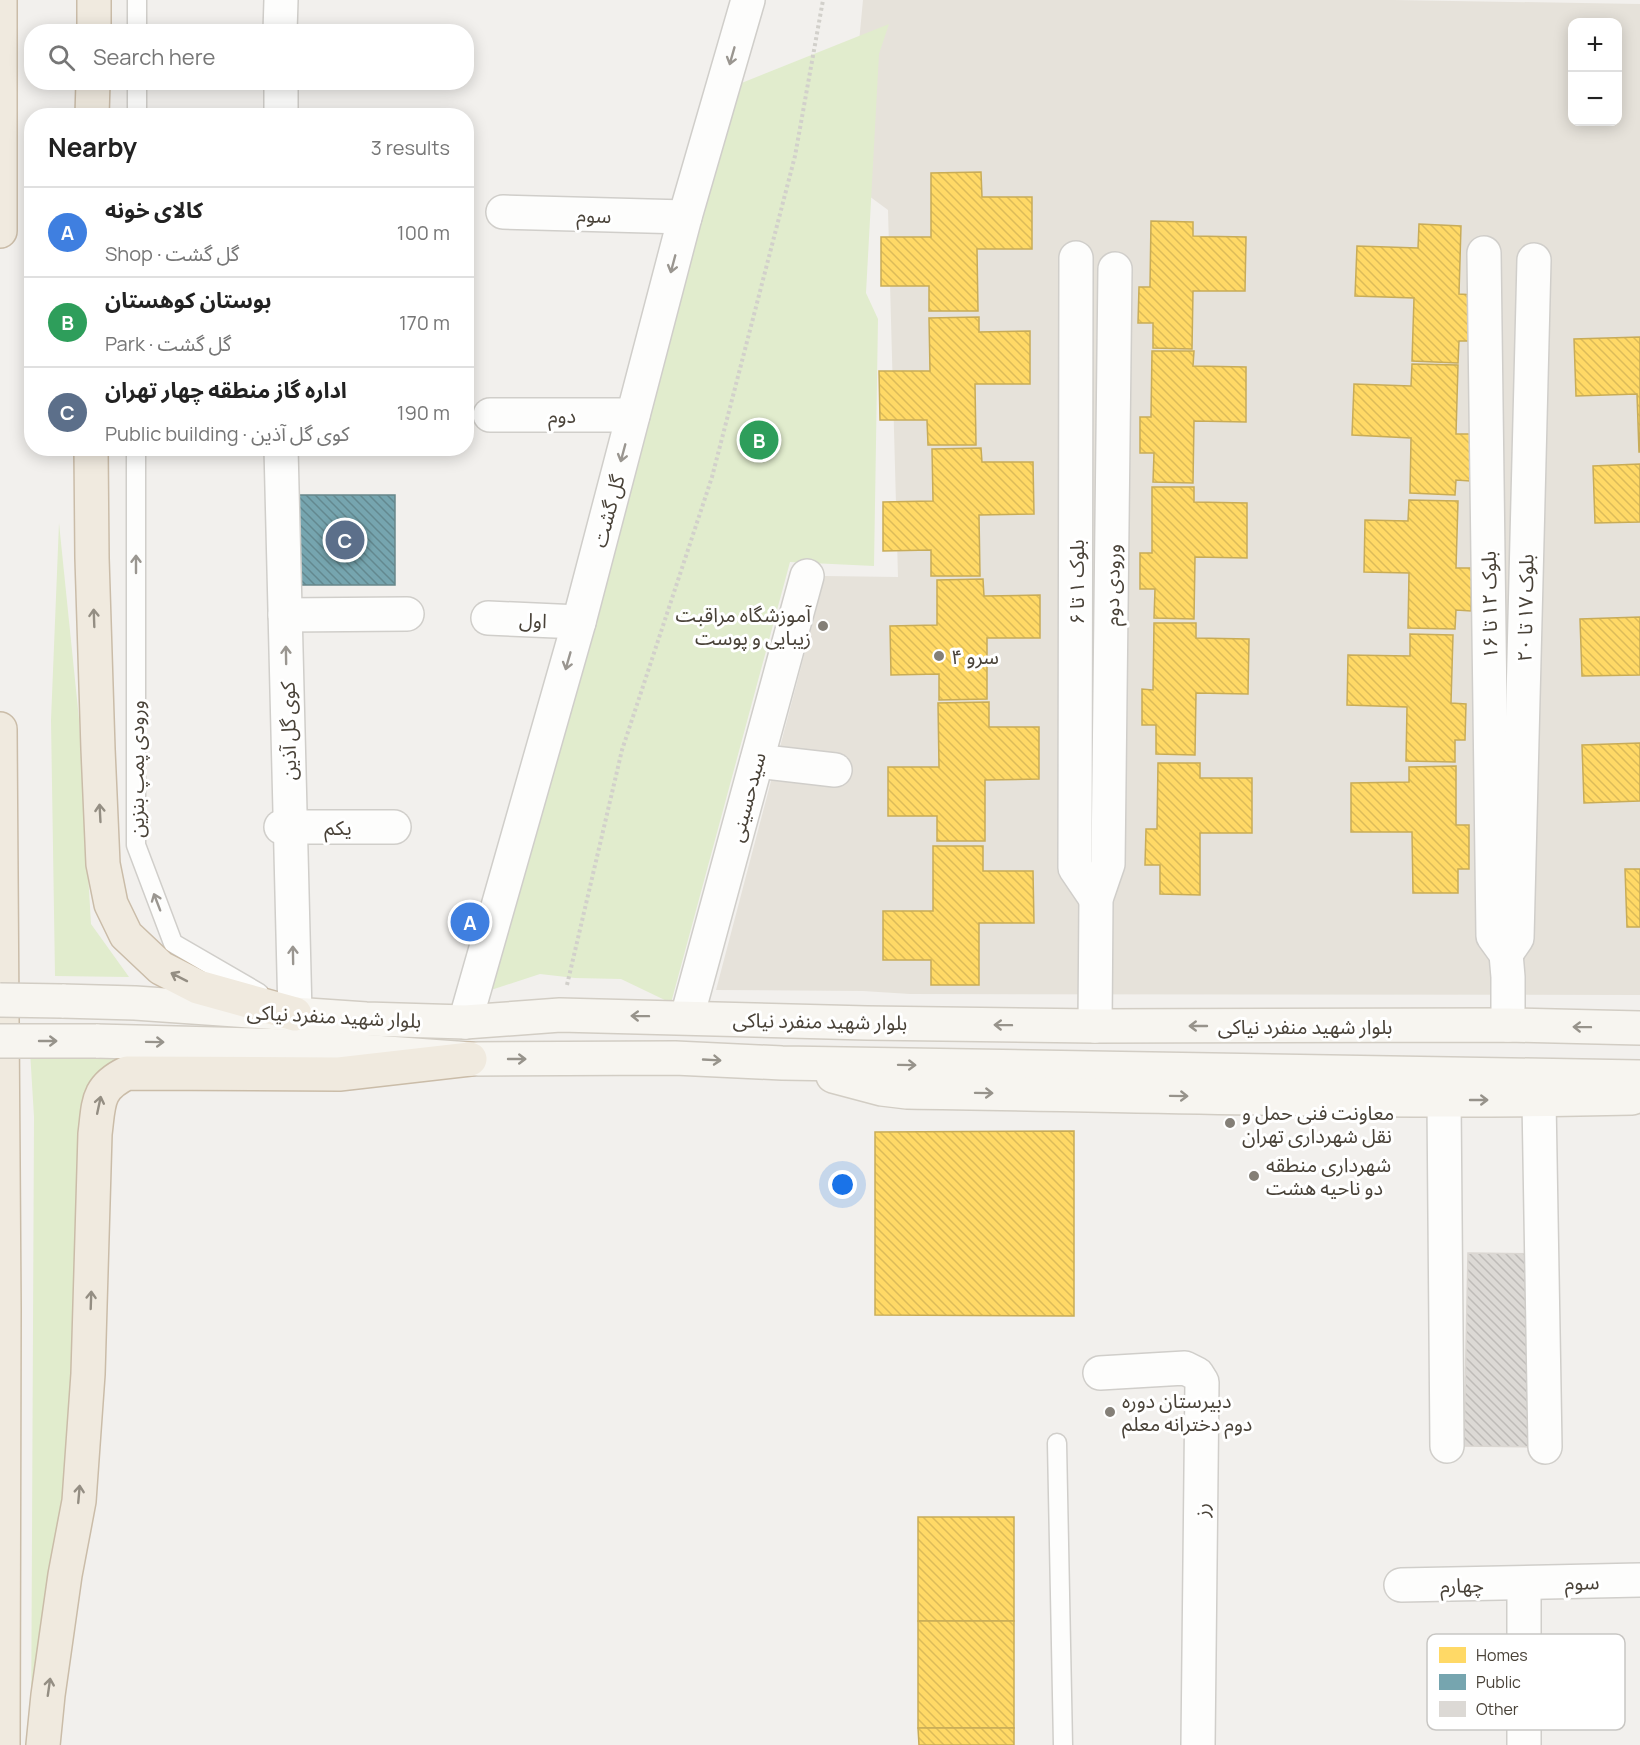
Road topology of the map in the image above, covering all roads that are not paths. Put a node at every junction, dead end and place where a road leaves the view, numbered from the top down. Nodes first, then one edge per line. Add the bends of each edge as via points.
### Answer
1 (0, 0) edge
2 (94, 0) edge
3 (137, 0) edge
4 (281, 0) edge
5 (748, 0) edge
6 (93, 24) edge
7 (137, 24) edge
8 (280, 24) edge
9 (93, 90) edge
10 (137, 90) edge
11 (281, 90) edge
12 (92, 108) edge
13 (136, 108) edge
14 (281, 108) edge
15 (502, 212) dead end
16 (685, 218) junction
17 (0, 231) edge
18 (1484, 253) dead end
19 (1076, 258) dead end
20 (1534, 260) dead end
21 (1115, 269) dead end
22 (490, 415) dead end
23 (633, 416) junction
24 (91, 456) edge
25 (136, 456) edge
26 (281, 456) edge
27 (807, 576) dead end
28 (407, 614) dead end
29 (285, 615) junction
30 (488, 618) dead end
31 (579, 622) junction
32 (0, 729) edge
33 (757, 761) junction
34 (835, 770) dead end
35 (286, 827) junction
36 (394, 827) dead end
37 (1096, 899) junction
38 (1506, 954) junction
39 (0, 1000) edge
40 (295, 1014) junction
41 (687, 1017) junction
42 (465, 1022) junction
43 (1508, 1025) junction
44 (1095, 1026) junction
45 (1640, 1028) edge
46 (0, 1041) edge
47 (470, 1059) junction
48 (782, 1063) junction
49 (1640, 1077) edge
50 (1640, 1098) edge
51 (1444, 1100) junction
52 (1539, 1100) junction
53 (1100, 1373) dead end
54 (1057, 1443) dead end
55 (1447, 1446) dead end
56 (1545, 1447) dead end
57 (1640, 1580) edge
58 (1524, 1584) junction
59 (1401, 1585) dead end
60 (1524, 1634) edge
61 (3, 1745) edge
62 (43, 1745) edge
63 (1063, 1745) edge
64 (1198, 1745) edge

1 - 17 highway
2 - 6 highway
3 - 7 lane
4 - 8 street
5 -> 16 street, گل گشت
9 - 12 highway
10 - 13 lane
11 - 14 street
15 - 16 street, سوم
16 -> 23 street, گل گشت
18 - 38 street, بلوک ۱۲ تا ۱۶ via 1493,936
19 - 37 street, بلوک ۱ تا ۶ via 1075,868
20 - 38 street, بلوک ۱۷ تا ۲۰ via 1517,938
21 - 37 street, ورودی دوم via 1108,864
22 - 23 street, دوم
23 -> 31 street, گل گشت
40 -> 24 highway via 198,987 161,968 126,935 111,904 102,864
40 -> 25 lane, ورودی پمپ بنزین via 173,943 136,845
26 - 29 street, کوی گل آذین
27 - 33 street, سیدحسینی
28 - 29 street
35 -> 29 street, کوی گل آذین
30 - 31 street, اول
31 -> 42 street, گل گشت
32 - 61 highway
33 - 34 street
33 - 41 street, سیدحسینی
35 - 36 street, یکم
40 -> 35 street, کوی گل آذین
37 - 44 street, ورودی دوم
38 - 43 street
39 - 40 main road, بلوار شهید منفرد نیاکی, bridge via 135,1003
40 - 42 main road, بلوار شهید منفرد نیاکی
41 -> 42 main road, بلوار شهید منفرد نیاکی via 560,1015
44 -> 41 main road, بلوار شهید منفرد نیاکی
43 -> 44 main road, بلوار شهید منفرد نیاکی
45 -> 43 main road, بلوار شهید منفرد نیاکی
46 -> 47 main road, بلوار شهید منفرد نیاکی, bridge via 290,1046
47 -> 48 main road, بلوار شهید منفرد نیاکی via 675,1058
62 -> 47 highway via 79,1501 99,1098 112,1080 127,1073 339,1074
48 -> 49 main road, بلوار شهید منفرد نیاکی
48 -> 51 main road via 908,1092
50 - 52 main road
51 -> 52 main road
51 - 55 street
52 - 56 street
53 - 64 street, رز via 1185,1368 1202,1382
54 - 63 lane
57 - 58 street, سوم
58 - 59 street, چهارم
58 - 60 street

